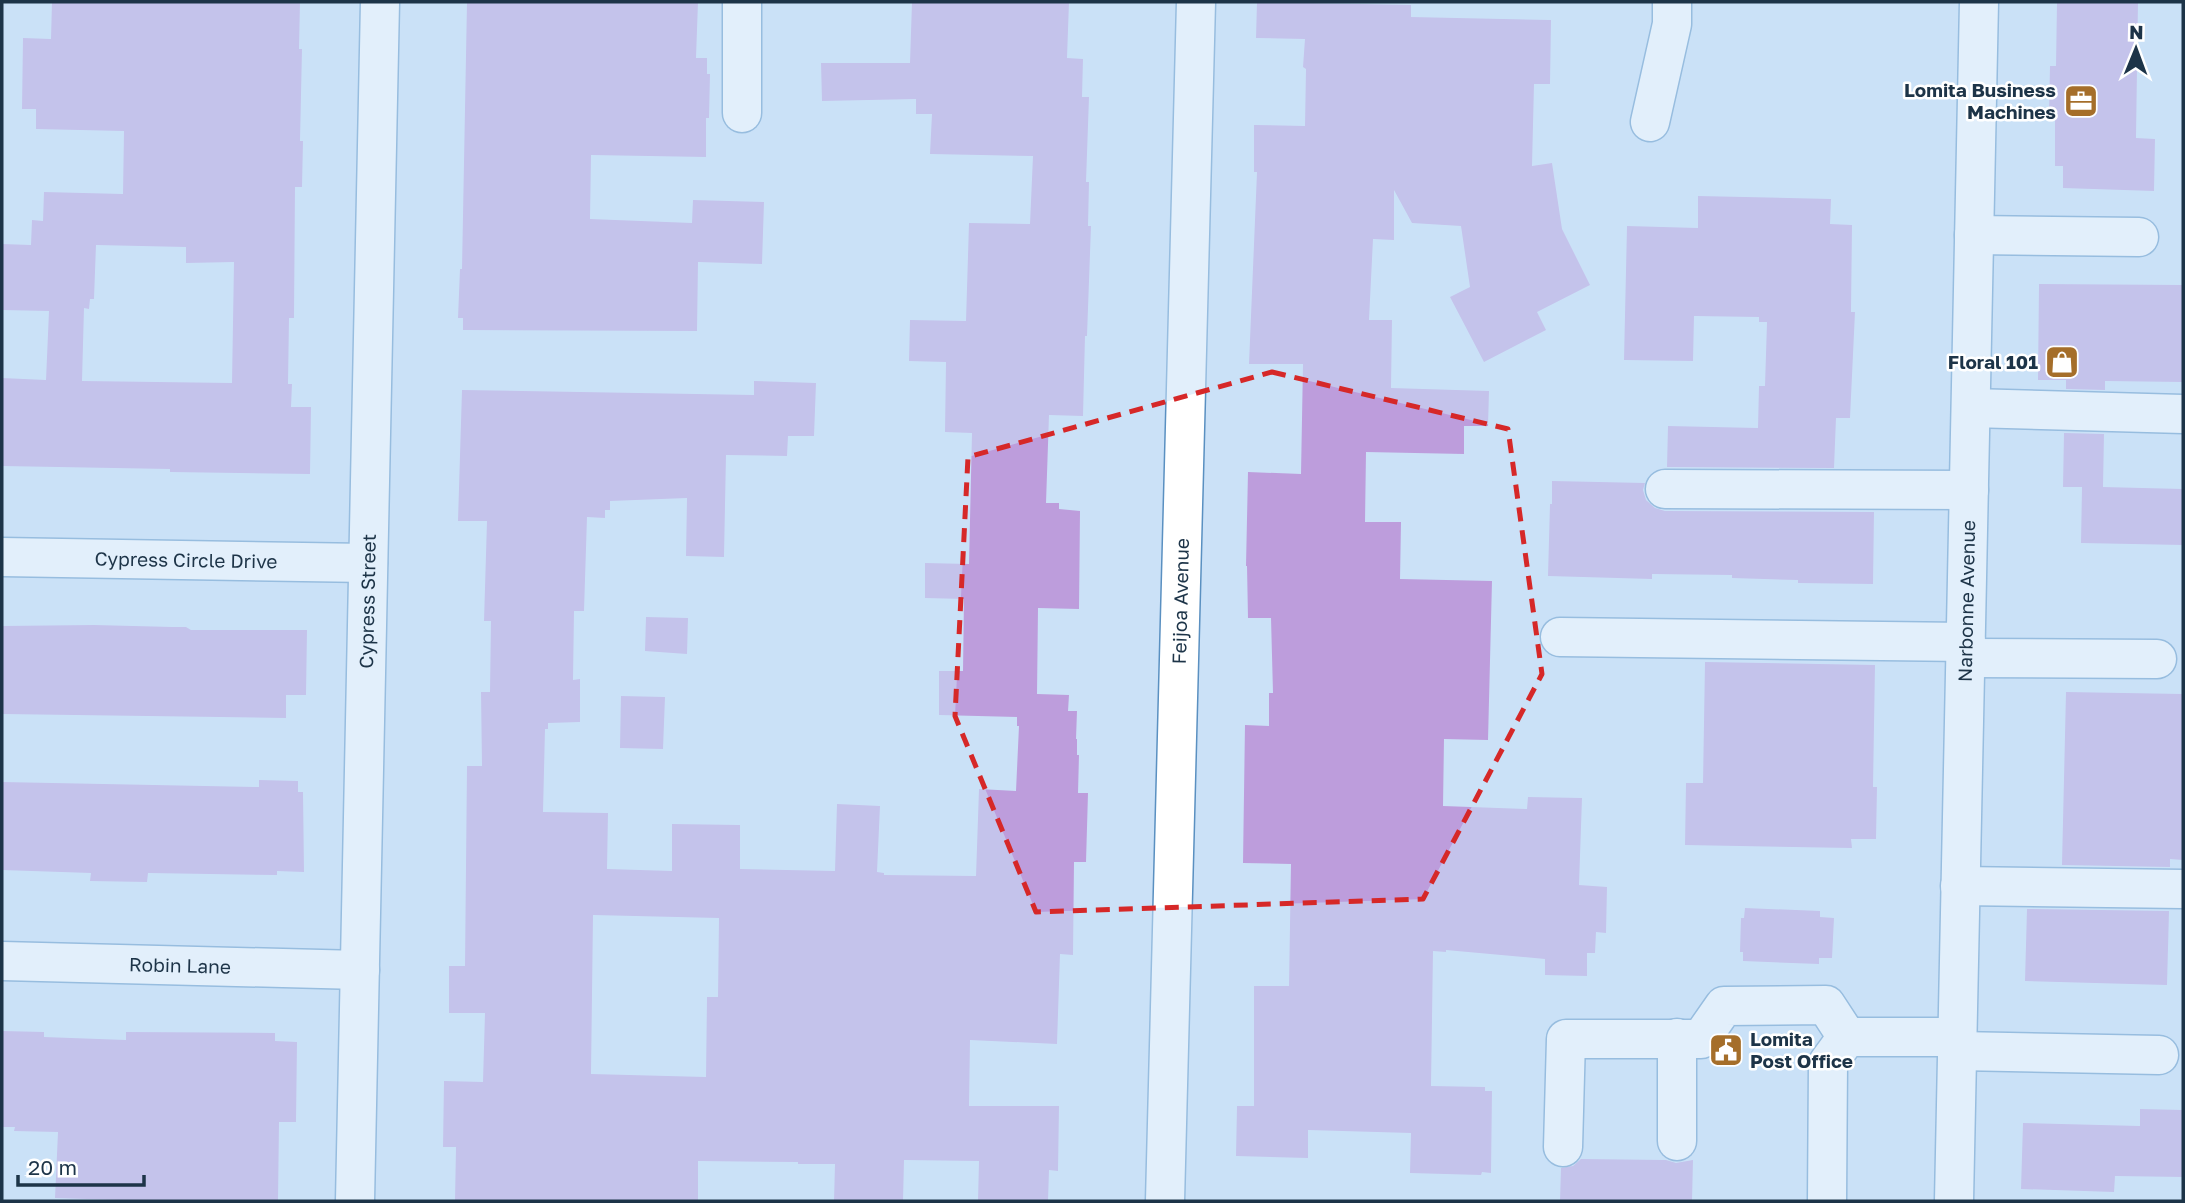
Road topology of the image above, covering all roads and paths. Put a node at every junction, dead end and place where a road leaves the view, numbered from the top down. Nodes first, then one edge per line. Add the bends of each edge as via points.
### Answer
1 (380, 2) edge
2 (742, 2) edge
3 (1196, 2) edge
4 (1672, 2) edge
5 (1979, 2) edge
6 (742, 113) dead end
7 (1650, 122) dead end
8 (1974, 235) junction
9 (2139, 237) dead end
10 (1970, 408) junction
11 (2183, 414) edge
12 (1665, 489) dead end
13 (1969, 491) junction
14 (2, 556) edge
15 (368, 563) junction
16 (1560, 637) dead end
17 (1966, 650) junction
18 (2157, 659) dead end
19 (1961, 886) junction
20 (2183, 889) edge
21 (2, 961) edge
22 (360, 970) junction
23 (1847, 1037) junction
24 (1677, 1038) junction
25 (1957, 1044) junction
26 (2159, 1055) dead end
27 (1676, 1141) dead end
28 (1563, 1147) dead end
29 (355, 1201) edge
30 (1165, 1201) edge
31 (1827, 1201) edge
32 (1954, 1201) edge

1 - 15 street, Cypress Street
2 - 6 street
3 - 30 street, Feijoa Avenue
4 - 7 street via 1672,24
5 - 8 street, Narbonne Avenue
8 - 9 street
8 - 10 street, Narbonne Avenue
10 - 11 street
10 - 13 street, Narbonne Avenue
12 - 13 street
13 - 17 street, Narbonne Avenue
14 - 15 street, Cypress Circle Drive
15 - 22 street, Cypress Street
16 - 17 street
17 - 18 street
17 - 19 street, Narbonne Avenue
19 - 20 street
19 - 25 street, Narbonne Avenue
21 - 22 street, Robin Lane
22 - 29 street, Cypress Street
23 - 24 street via 1826,1005 1724,1006 1701,1039
23 - 25 street
23 - 31 street via 1828,1063
24 - 27 street
24 - 28 street via 1566,1039
25 - 26 street
25 - 32 street, Narbonne Avenue

